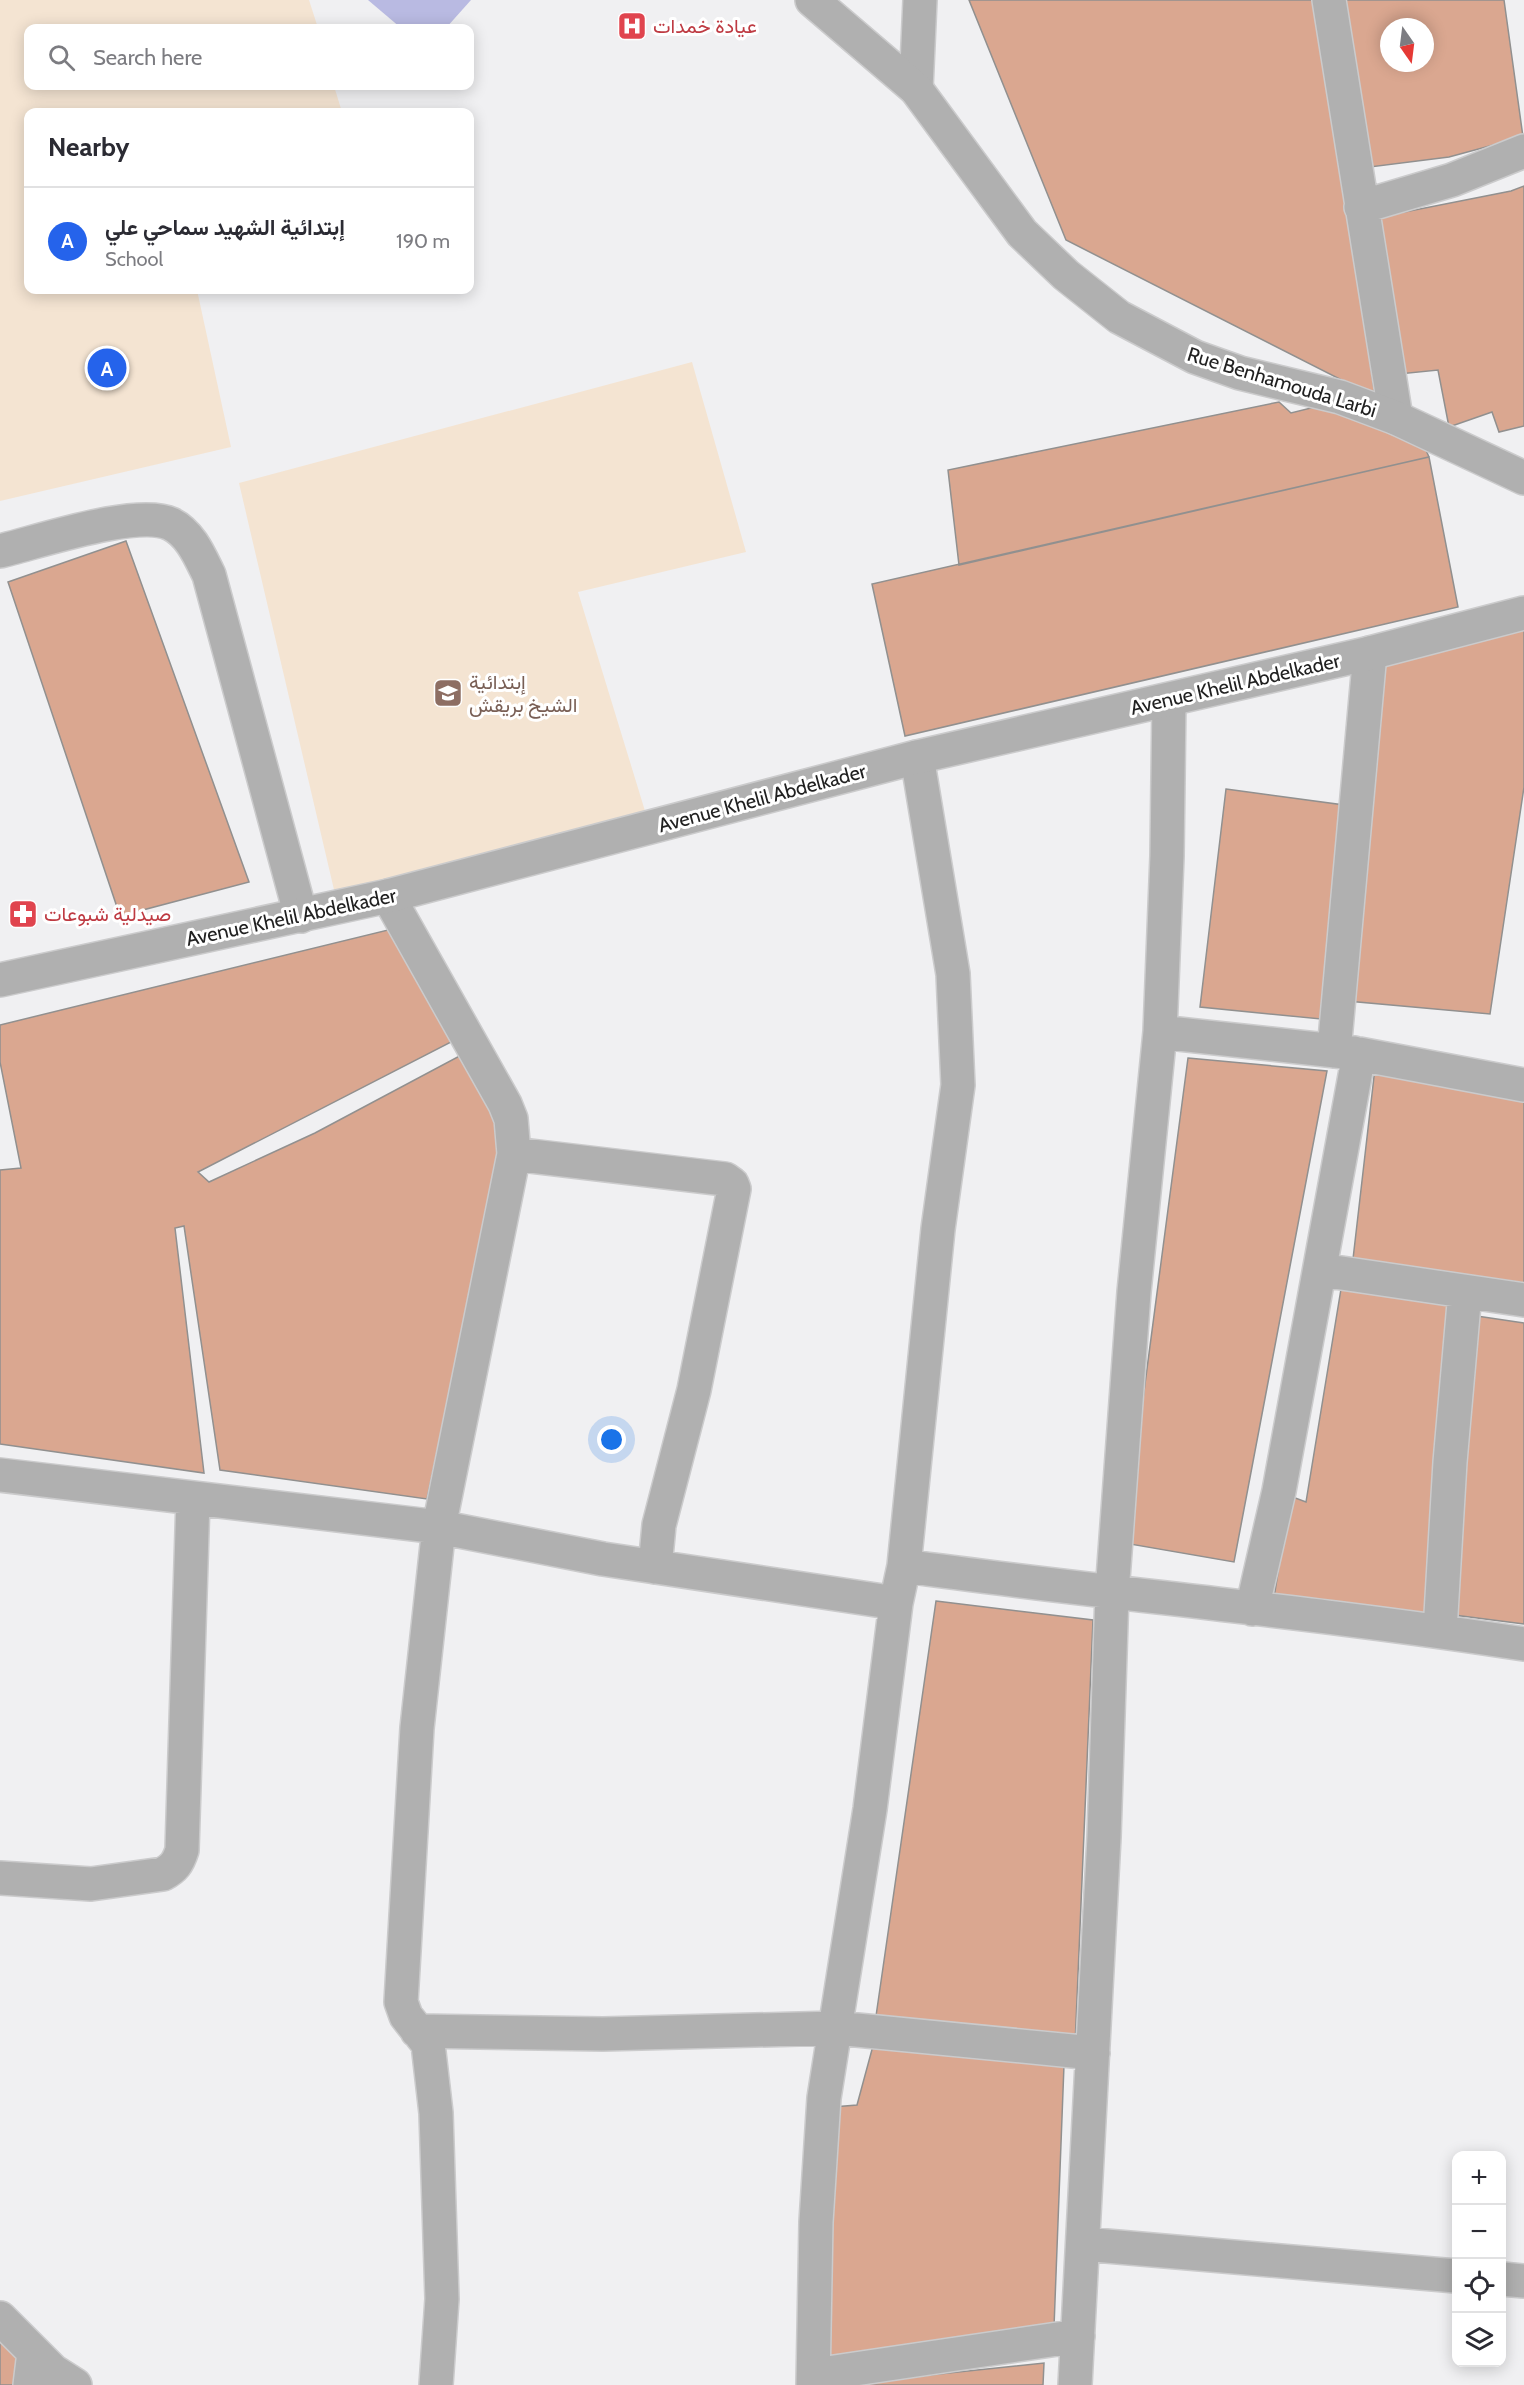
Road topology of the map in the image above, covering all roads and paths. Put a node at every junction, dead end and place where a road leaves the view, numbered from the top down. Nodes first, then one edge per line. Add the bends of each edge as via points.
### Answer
1 (812, 0) edge
2 (920, 0) edge
3 (1329, 0) edge
4 (916, 89) junction
5 (1524, 151) edge
6 (1361, 207) junction
7 (1396, 418) junction
8 (1524, 478) edge
9 (0, 551) edge
10 (1524, 614) edge
11 (1370, 652) junction
12 (1169, 700) junction
13 (917, 757) junction
14 (388, 896) junction
15 (301, 916) junction
16 (0, 980) edge
17 (1160, 1032) junction
18 (1347, 1053) junction
19 (1524, 1084) edge
20 (514, 1154) junction
21 (1321, 1270) junction
22 (1465, 1292) junction
23 (1524, 1300) edge
24 (0, 1475) edge
25 (193, 1499) junction
26 (439, 1527) junction
27 (904, 1566) junction
28 (655, 1567) junction
29 (1113, 1593) junction
30 (896, 1603) junction
31 (1252, 1609) junction
32 (1440, 1631) junction
33 (1524, 1644) edge
34 (0, 1878) edge
35 (836, 2028) junction
36 (417, 2031) junction
37 (1093, 2053) junction
38 (1083, 2244) junction
39 (1452, 2276) edge
40 (1506, 2279) edge
41 (1524, 2281) edge
42 (0, 2318) edge
43 (1078, 2336) junction
44 (34, 2352) junction
45 (813, 2380) edge
46 (30, 2385) edge
47 (75, 2385) edge
48 (436, 2385) edge
49 (1075, 2385) edge

1 - 4 street, Rue Benhamouda Larbi
2 - 4 street
3 - 6 street
4 - 7 street, Rue Benhamouda Larbi via 1022,233 1119,317 1195,357 1240,373 1340,397
5 - 6 street via 1452,180
6 - 7 street
7 - 8 street, Rue Benhamouda Larbi
9 - 15 street via 116,522 151,520 172,524 194,544 209,575
10 - 11 street, Avenue Khelil Abdelkader
11 - 12 street, Avenue Khelil Abdelkader
11 - 18 street
12 - 13 street, Avenue Khelil Abdelkader
12 - 17 street
13 - 14 street, Avenue Khelil Abdelkader
13 - 27 street via 953,974 958,1085 938,1229
14 - 15 street, Avenue Khelil Abdelkader
14 - 20 street via 505,1104 511,1119
15 - 16 street, Avenue Khelil Abdelkader
17 - 18 street
17 - 29 street via 1134,1292
18 - 19 street
18 - 21 street
20 - 26 street
20 - 28 street via 725,1179 734,1189 694,1390 659,1525
21 - 22 street
21 - 31 street
22 - 23 street
22 - 32 street
24 - 25 street
25 - 26 street
25 - 34 street via 179,1860 163,1874 91,1884
26 - 28 street
26 - 36 street via 417,1728 401,2002
27 - 29 street
27 - 30 street
28 - 30 street
29 - 31 street
29 - 37 street
30 - 35 street via 870,1809
31 - 32 street
32 - 33 street
35 - 36 street via 603,2034
35 - 37 street
35 - 45 street via 824,2098 816,2222
36 - 48 street via 430,2050 436,2113 442,2299
37 - 38 street
38 - 39 street
38 - 43 street
40 - 41 street
42 - 44 street
43 - 45 street
43 - 49 street
44 - 46 street
44 - 47 street

